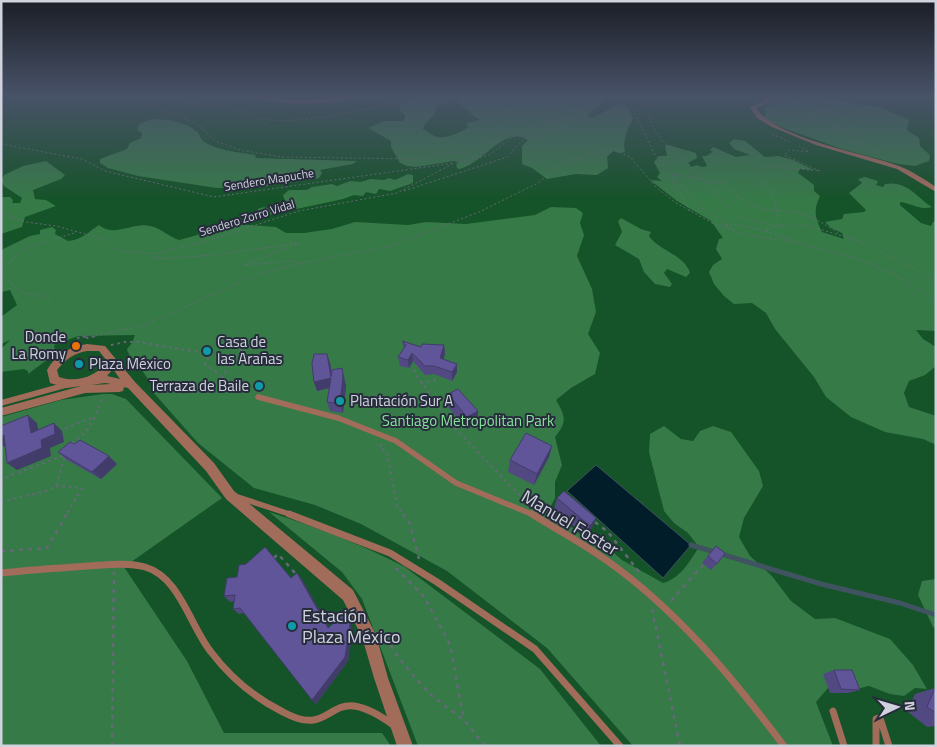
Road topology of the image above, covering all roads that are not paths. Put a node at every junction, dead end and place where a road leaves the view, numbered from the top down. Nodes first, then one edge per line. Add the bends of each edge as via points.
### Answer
1 (784, 131) edge
2 (936, 190) edge
3 (112, 361) junction
4 (91, 380) junction
5 (67, 384) junction
6 (129, 388) junction
7 (258, 397) dead end
8 (1, 403) edge
9 (1, 412) edge
10 (230, 495) junction
11 (1, 573) edge
12 (832, 711) dead end
13 (400, 729) junction
14 (406, 746) edge
15 (620, 746) edge
16 (784, 746) edge
17 (844, 746) edge
18 (876, 746) edge
19 (889, 746) edge

1 - 2 street via 888,164
3 - 4 street via 106,371
3 - 5 street via 102,348 82,348 64,356 52,370 54,380
3 - 6 street
4 - 5 street
4 - 6 street via 105,379
5 - 8 lane
6 - 9 street via 85,389
6 - 10 street via 198,453
7 - 16 lane, Manuel Foster via 338,418 396,441 456,483 527,511 606,560 695,636
10 - 13 street via 348,595 369,635
10 - 15 lane via 319,524 390,553 420,572 535,649
11 - 13 lane via 114,565 148,568 164,578 204,643 231,675 256,696 295,717 321,720 353,706 378,715
12 - 17 lane
13 - 14 street
18 - 19 lane via 876,719 880,718

